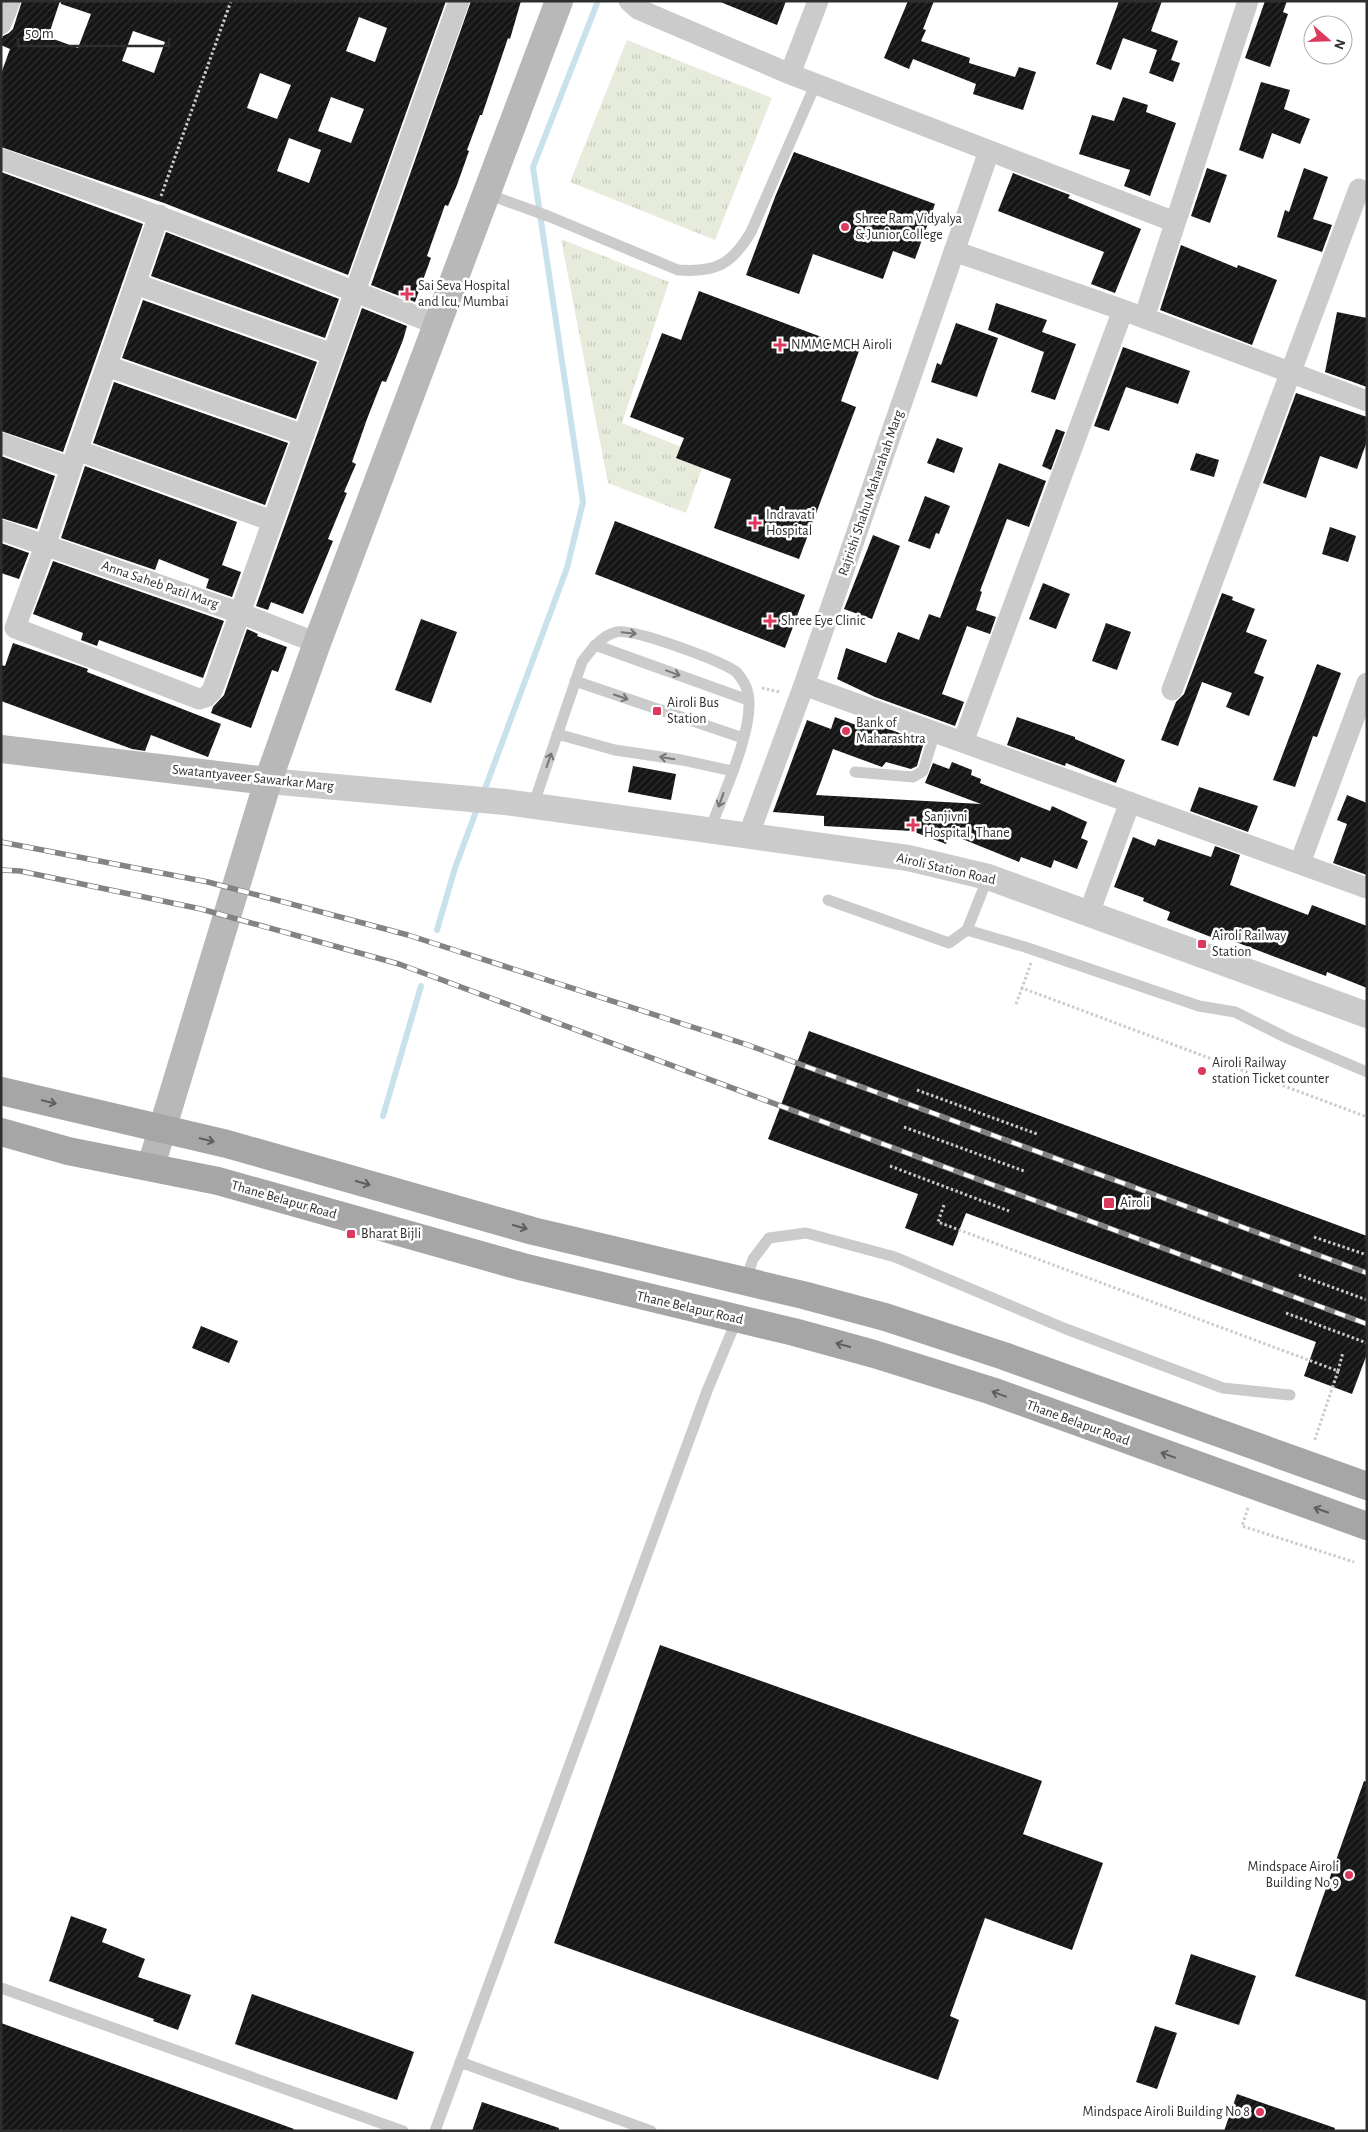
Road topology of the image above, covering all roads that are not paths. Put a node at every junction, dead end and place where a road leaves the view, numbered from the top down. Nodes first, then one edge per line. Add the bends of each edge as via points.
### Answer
1 (10, 1) edge
2 (459, 1) edge
3 (559, 1) edge
4 (818, 1) edge
5 (1248, 1) edge
6 (636, 4) edge
7 (1, 24) edge
8 (790, 74) junction
9 (816, 83) junction
10 (988, 151) junction
11 (1, 159) edge
12 (1359, 189) dead end
13 (496, 197) junction
14 (157, 215) junction
15 (1175, 222) junction
16 (954, 251) junction
17 (136, 284) junction
18 (355, 291) junction
19 (1123, 310) junction
20 (1144, 318) junction
21 (438, 325) junction
22 (332, 354) junction
23 (107, 366) junction
24 (1291, 373) junction
25 (1367, 401) edge
26 (303, 435) junction
27 (1, 443) edge
28 (74, 459) junction
29 (272, 522) junction
30 (1, 530) edge
31 (45, 546) junction
32 (240, 613) junction
33 (8, 626) edge
34 (317, 643) junction
35 (595, 645) junction
36 (575, 681) junction
37 (1367, 682) edge
38 (804, 685) junction
39 (1172, 690) dead end
40 (748, 700) junction
41 (935, 732) junction
42 (558, 734) junction
43 (743, 738) junction
44 (963, 742) junction
45 (1, 749) edge
46 (732, 771) junction
47 (855, 772) dead end
48 (268, 781) junction
49 (505, 802) joint
50 (1130, 802) junction
51 (533, 806) junction
52 (710, 829) junction
53 (749, 834) junction
54 (1300, 864) junction
55 (988, 877) junction
56 (1367, 888) edge
57 (828, 900) dead end
58 (1089, 913) junction
59 (967, 930) junction
60 (1367, 1015) edge
61 (1367, 1072) edge
62 (1, 1091) edge
63 (163, 1129) junction
64 (1, 1132) edge
65 (151, 1166) junction
66 (745, 1282) junction
67 (737, 1319) junction
68 (1290, 1395) dead end
69 (1367, 1486) edge
70 (1367, 1526) edge
71 (1, 1988) edge
72 (460, 2062) junction
73 (402, 2131) edge
74 (435, 2131) edge
75 (651, 2131) edge

1 - 7 street
2 - 18 street
3 - 13 main road
4 - 8 street
5 - 15 street
6 - 8 street
8 - 9 street
9 - 10 street
9 - 13 lane via 751,232 740,250 724,265 698,272 678,270
10 - 15 street
10 - 16 street, Rajrishi Shahu Maharahah Marg
11 - 14 street
12 - 24 street
13 - 21 main road
14 - 17 street
14 - 18 street
15 - 20 street
16 - 19 street
16 - 38 street, Rajrishi Shahu Maharahah Marg
17 - 22 street
17 - 23 street
18 - 21 street
18 - 22 street
19 - 20 street
19 - 44 street
20 - 24 street
21 - 34 main road
22 - 26 street
23 - 26 street
23 - 28 street
24 - 25 street
24 - 39 street
26 - 29 street
27 - 28 street
28 - 29 street
28 - 31 street
29 - 32 street
30 - 31 street, Anna Saheb Patil Marg
31 - 32 street, Anna Saheb Patil Marg
31 - 33 street
32 - 33 street via 212,691 199,699
32 - 34 street, Anna Saheb Patil Marg
34 - 48 main road
35 - 36 lane via 582,662
35 -> 40 lane
35 -> 40 lane via 616,632 638,634 713,660 737,672 747,690
36 - 42 lane
36 -> 43 lane
37 - 54 street
38 - 41 street
38 - 53 street, Rajrishi Shahu Maharahah Marg
40 - 43 lane
41 - 44 street
41 - 47 lane via 923,771 913,777
46 -> 42 lane via 615,750
51 -> 42 lane
43 - 46 lane
44 - 50 street
45 - 48 main road, Swatantyaveer Sawarkar Marg
46 -> 52 lane
48 - 49 street, Swatantyaveer Sawarkar Marg
48 - 63 main road
49 - 51 street, Airoli Station Road
50 - 54 street
50 - 58 street
51 - 52 street, Airoli Station Road
52 - 53 street, Airoli Station Road
53 - 55 street, Airoli Station Road via 908,858
54 - 56 street
55 - 58 street, Airoli Station Road
55 - 59 lane
57 - 59 lane via 949,943
58 - 60 street, Airoli Station Road
59 - 61 lane via 1199,1006 1235,1012
62 -> 63 main road
63 - 65 main road
63 -> 66 main road via 227,1144 533,1231
64 - 65 main road, Thane Belapur Road via 68,1151
65 - 67 main road, Thane Belapur Road via 218,1181 523,1268
66 - 68 lane via 753,1259 769,1238 806,1233 895,1257 1066,1329 1223,1388
66 - 69 main road via 884,1317 1004,1356
70 -> 67 main road, Thane Belapur Road via 992,1391 874,1354
67 - 72 lane via 704,1400
71 - 73 lane
72 - 74 lane
72 - 75 lane

